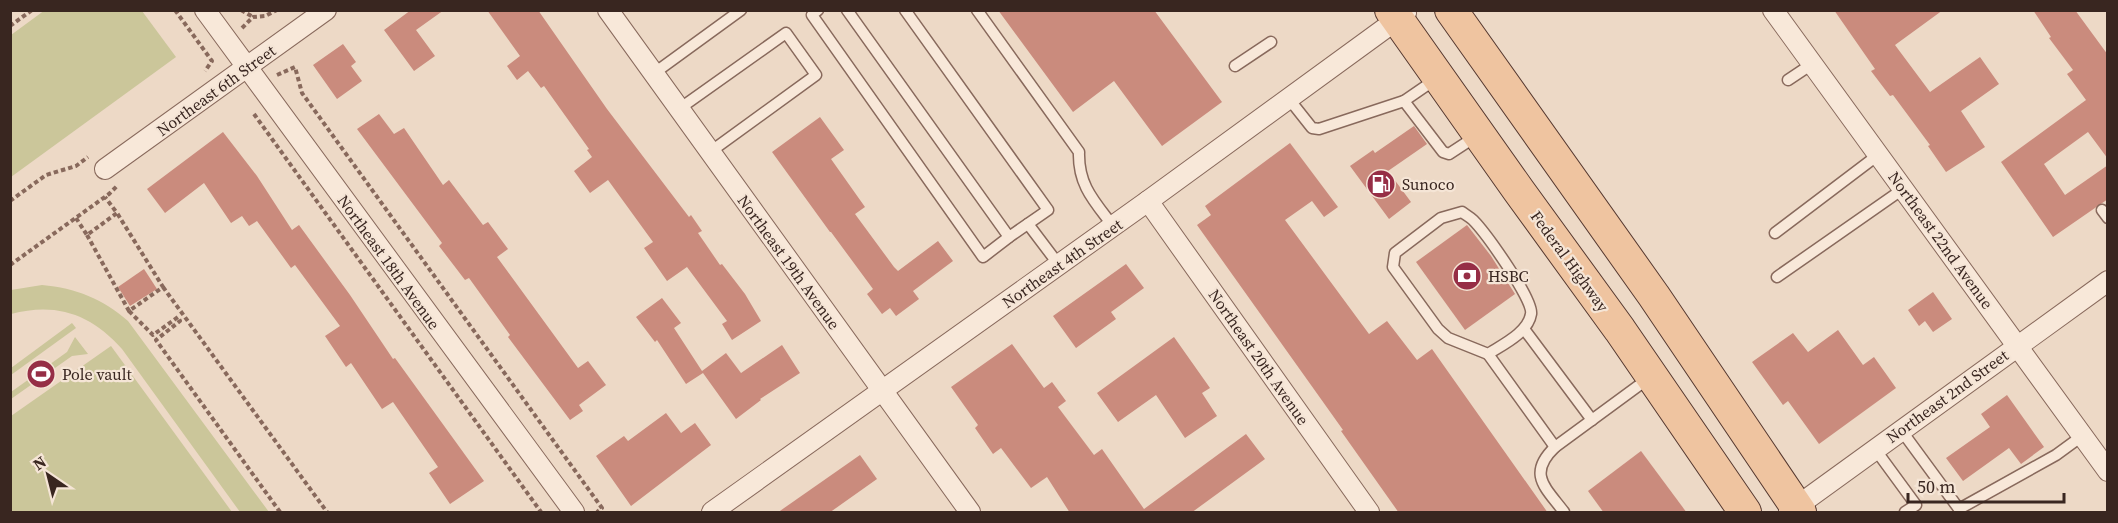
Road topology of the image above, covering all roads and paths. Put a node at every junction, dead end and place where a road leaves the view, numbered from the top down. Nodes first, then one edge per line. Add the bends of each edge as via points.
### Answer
1 (32, 10) edge
2 (176, 10) edge
3 (205, 10) edge
4 (241, 10) edge
5 (326, 10) edge
6 (741, 10) edge
7 (818, 10) edge
8 (847, 10) edge
9 (905, 10) edge
10 (977, 10) edge
11 (1451, 10) edge
12 (1773, 10) edge
13 (616, 13) edge
14 (1400, 13) edge
15 (253, 17) dead end
16 (10, 26) edge
17 (1271, 42) dead end
18 (1812, 64) junction
19 (1235, 66) dead end
20 (247, 68) junction
21 (654, 74) junction
22 (198, 76) dead end
23 (1438, 77) junction
24 (1788, 80) dead end
25 (260, 85) junction
26 (1289, 99) junction
27 (1404, 101) junction
28 (679, 110) junction
29 (1479, 135) junction
30 (710, 152) junction
31 (94, 153) dead end
32 (1878, 155) junction
33 (105, 169) dead end
34 (1903, 189) junction
35 (105, 197) dead end
36 (10, 201) edge
37 (1148, 201) junction
38 (117, 213) junction
39 (76, 218) dead end
40 (1028, 224) junction
41 (1113, 226) junction
42 (1775, 233) dead end
43 (87, 235) junction
44 (1009, 237) junction
45 (1059, 265) junction
46 (1777, 277) dead end
47 (2108, 281) edge
48 (163, 287) junction
49 (129, 311) junction
50 (1524, 329) junction
51 (2018, 345) junction
52 (1488, 354) junction
53 (1652, 375) junction
54 (882, 391) junction
55 (1592, 420) junction
56 (1901, 430) junction
57 (2082, 436) junction
58 (1555, 447) junction
59 (1875, 449) junction
60 (2108, 471) edge
61 (602, 508) junction
62 (1919, 509) edge
63 (1795, 511) edge
64 (280, 513) edge
65 (327, 513) edge
66 (541, 513) edge
67 (574, 513) edge
68 (597, 513) edge
69 (606, 513) edge
70 (712, 513) edge
71 (970, 513) edge
72 (1369, 513) edge
73 (1564, 513) edge
74 (1745, 513) edge
75 (1905, 513) edge

1 - 16 path
2 - 22 path via 212,61
3 - 20 street, Northeast 18th Avenue
4 - 15 path
5 - 20 street, Northeast 6th Street
6 - 21 lane
7 - 44 lane via 812,15 983,257
8 - 44 lane
9 - 40 lane via 1048,210
10 - 41 lane via 1079,152 1086,190
11 - 63 main road via 1654,296
12 - 18 street, Northeast 22nd Avenue
13 - 21 street, Northeast 19th Avenue
14 - 23 main road, Federal Highway
14 - 26 street, Northeast 4th Street
17 - 19 lane
18 - 24 lane
18 - 32 street, Northeast 22nd Avenue
20 - 25 street, Northeast 18th Avenue
20 - 33 street, Northeast 6th Street
21 - 28 street, Northeast 19th Avenue
23 - 27 lane
23 - 29 main road, Federal Highway
25 - 61 path via 295,67 302,93
25 - 66 path via 241,97
25 - 67 street, Northeast 18th Avenue
26 - 27 lane via 1312,128 1319,129
26 - 37 street, Northeast 4th Street
27 - 29 lane via 1443,152 1449,154
28 - 30 street, Northeast 19th Avenue
28 - 30 lane via 786,33 816,75
29 - 53 main road, Federal Highway
30 - 54 street, Northeast 19th Avenue
31 - 36 path via 76,166 45,175
32 - 34 street, Northeast 22nd Avenue
32 - 42 lane
34 - 46 lane
34 - 51 street, Northeast 22nd Avenue
35 - 38 path
37 - 41 street, Northeast 4th Street
37 - 72 street, Northeast 20th Avenue
38 - 43 path
38 - 48 path
39 - 43 path
40 - 44 lane
40 - 45 lane
41 - 45 street, Northeast 4th Street
43 - 49 path
45 - 54 street, Northeast 4th Street
47 - 51 street, Northeast 2nd Street
48 - 49 path
48 - 65 path
49 - 64 path via 153,335 178,317 180,321 156,340
50 - 52 lane
50 - 52 lane via 1531,314 1528,299 1473,220 1462,212 1441,218 1395,253 1393,267 1438,329 1448,338
50 - 55 lane
51 - 56 street, Northeast 2nd Street
51 - 57 street, Northeast 22nd Avenue
52 - 58 lane
53 - 55 lane
53 - 74 main road, Federal Highway
54 - 70 street, Northeast 4th Street
54 - 71 street, Northeast 19th Avenue
55 - 58 lane
56 - 57 lane via 1959,509 2056,455
56 - 59 street, Northeast 2nd Street
57 - 60 street, Northeast 22nd Avenue
58 - 73 lane via 1539,470 1541,481
59 - 62 lane
59 - 63 street, Northeast 2nd Street
61 - 68 path
61 - 69 path
62 - 75 lane

